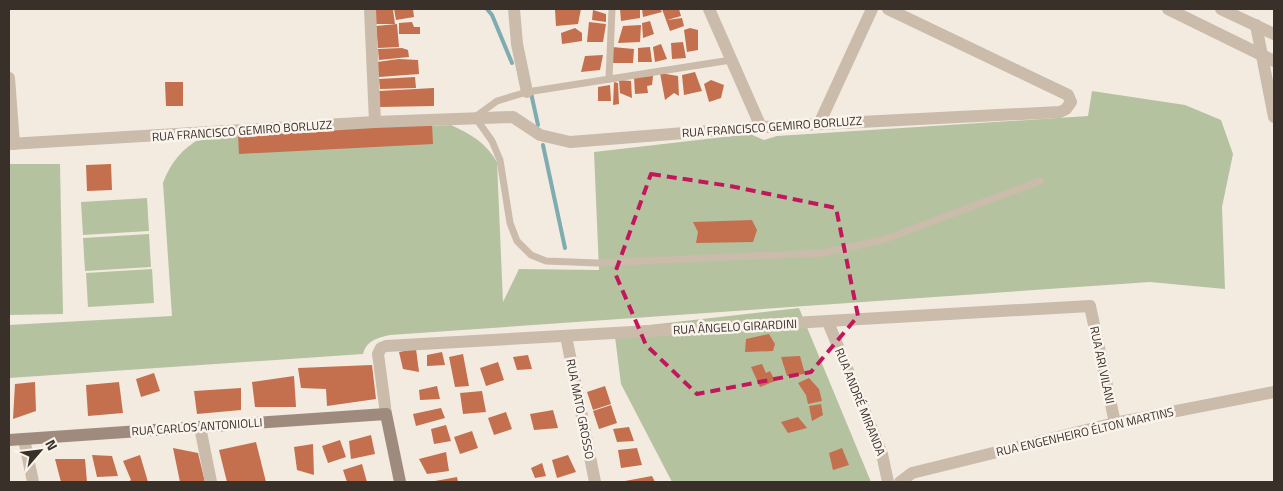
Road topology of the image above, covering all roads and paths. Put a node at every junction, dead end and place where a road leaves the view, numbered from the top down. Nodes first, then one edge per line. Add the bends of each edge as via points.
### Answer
1 (370, 9) edge
2 (514, 9) edge
3 (612, 9) edge
4 (709, 9) edge
5 (872, 9) edge
6 (888, 9) edge
7 (1168, 9) edge
8 (1221, 9) edge
9 (1256, 26) junction
10 (1274, 34) edge
11 (1262, 54) junction
12 (731, 60) junction
13 (1274, 61) edge
14 (9, 78) edge
15 (609, 79) junction
16 (527, 92) junction
17 (475, 117) junction
18 (1274, 117) edge
19 (375, 122) junction
20 (818, 124) junction
21 (761, 127) junction
22 (11, 144) edge
23 (1040, 181) dead end
24 (1090, 306) joint
25 (828, 322) junction
26 (566, 336) junction
27 (1274, 392) edge
28 (386, 414) junction
29 (1115, 423) junction
30 (200, 427) junction
31 (24, 439) junction
32 (9, 440) edge
33 (33, 482) edge
34 (212, 482) edge
35 (400, 482) edge
36 (595, 482) edge
37 (888, 482) edge
38 (900, 482) edge

1 - 19 street
2 - 16 street
3 - 15 lane
4 - 12 street
5 - 20 street
6 - 20 street, RUA FRANCISCO GEMIRO BORLUZZ via 1068,95 1071,102 1060,112
7 - 11 street
8 - 9 street
9 - 10 street
9 - 11 street
11 - 13 street
11 - 18 street
12 - 15 lane
12 - 21 street
14 - 22 street
15 - 16 lane
16 - 17 lane via 497,101
17 - 19 street, RUA FRANCISCO GEMIRO BORLUZZ
17 - 21 street, RUA FRANCISCO GEMIRO BORLUZZ via 513,117 540,135 570,142
17 - 23 lane via 492,141 500,160 510,223 518,241 530,255 546,261 597,263 822,253 883,240
19 - 22 street, RUA FRANCISCO GEMIRO BORLUZZ
20 - 21 street, RUA FRANCISCO GEMIRO BORLUZZ
24 - 25 street, RUA ÂNGELO GIRARDINI
24 - 29 street, RUA ARI VILANI
25 - 26 street, RUA ÂNGELO GIRARDINI
25 - 37 street, RUA ANDRÉ MIRANDA via 882,454
26 - 28 street, RUA ÂNGELO GIRARDINI via 381,348 378,354
26 - 36 street, RUA MATO GROSSO
27 - 29 street, RUA ENGENHEIRO ÉLTON MARTINS
28 - 30 street, RUA CARLOS ANTONIOLLI
28 - 35 street
29 - 38 street, RUA ENGENHEIRO ÉLTON MARTINS via 912,473
30 - 31 street, RUA CARLOS ANTONIOLLI
30 - 34 street
31 - 32 street, RUA CARLOS ANTONIOLLI
31 - 33 street

